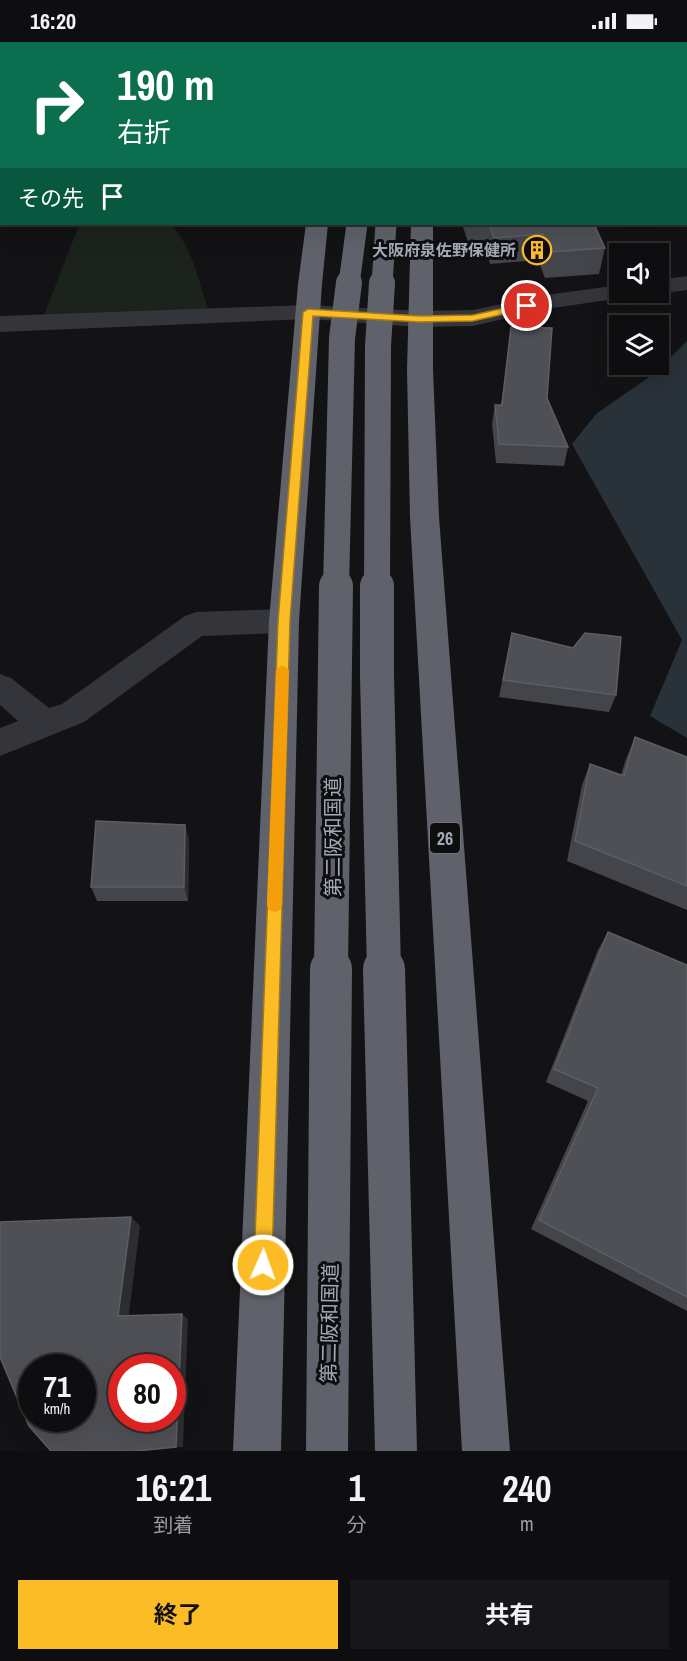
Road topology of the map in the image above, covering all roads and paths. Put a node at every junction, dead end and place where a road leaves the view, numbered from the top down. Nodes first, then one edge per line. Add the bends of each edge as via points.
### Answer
1 (317, 225) edge
2 (357, 225) edge
3 (386, 225) edge
4 (422, 225) edge
5 (687, 283) edge
6 (669, 285) edge
7 (609, 293) edge
8 (308, 312) junction
9 (420, 319) junction
10 (0, 324) edge
11 (284, 621) junction
12 (0, 687) edge
13 (45, 724) junction
14 (0, 742) edge
15 (256, 1451) edge
16 (327, 1451) edge
17 (396, 1451) edge
18 (486, 1451) edge

1 - 8 highway
2 - 16 highway, 第二阪和国道, bridge via 342,338 334,674
3 - 17 highway, bridge via 378,346 377,676
4 - 9 highway, 26
5 - 6 street
7 - 9 street via 473,318
8 - 9 street
8 - 10 street
8 - 11 highway
9 - 18 highway, 26 via 423,525
11 - 13 street via 196,624 73,713
11 - 15 highway
12 - 13 street
13 - 14 street

